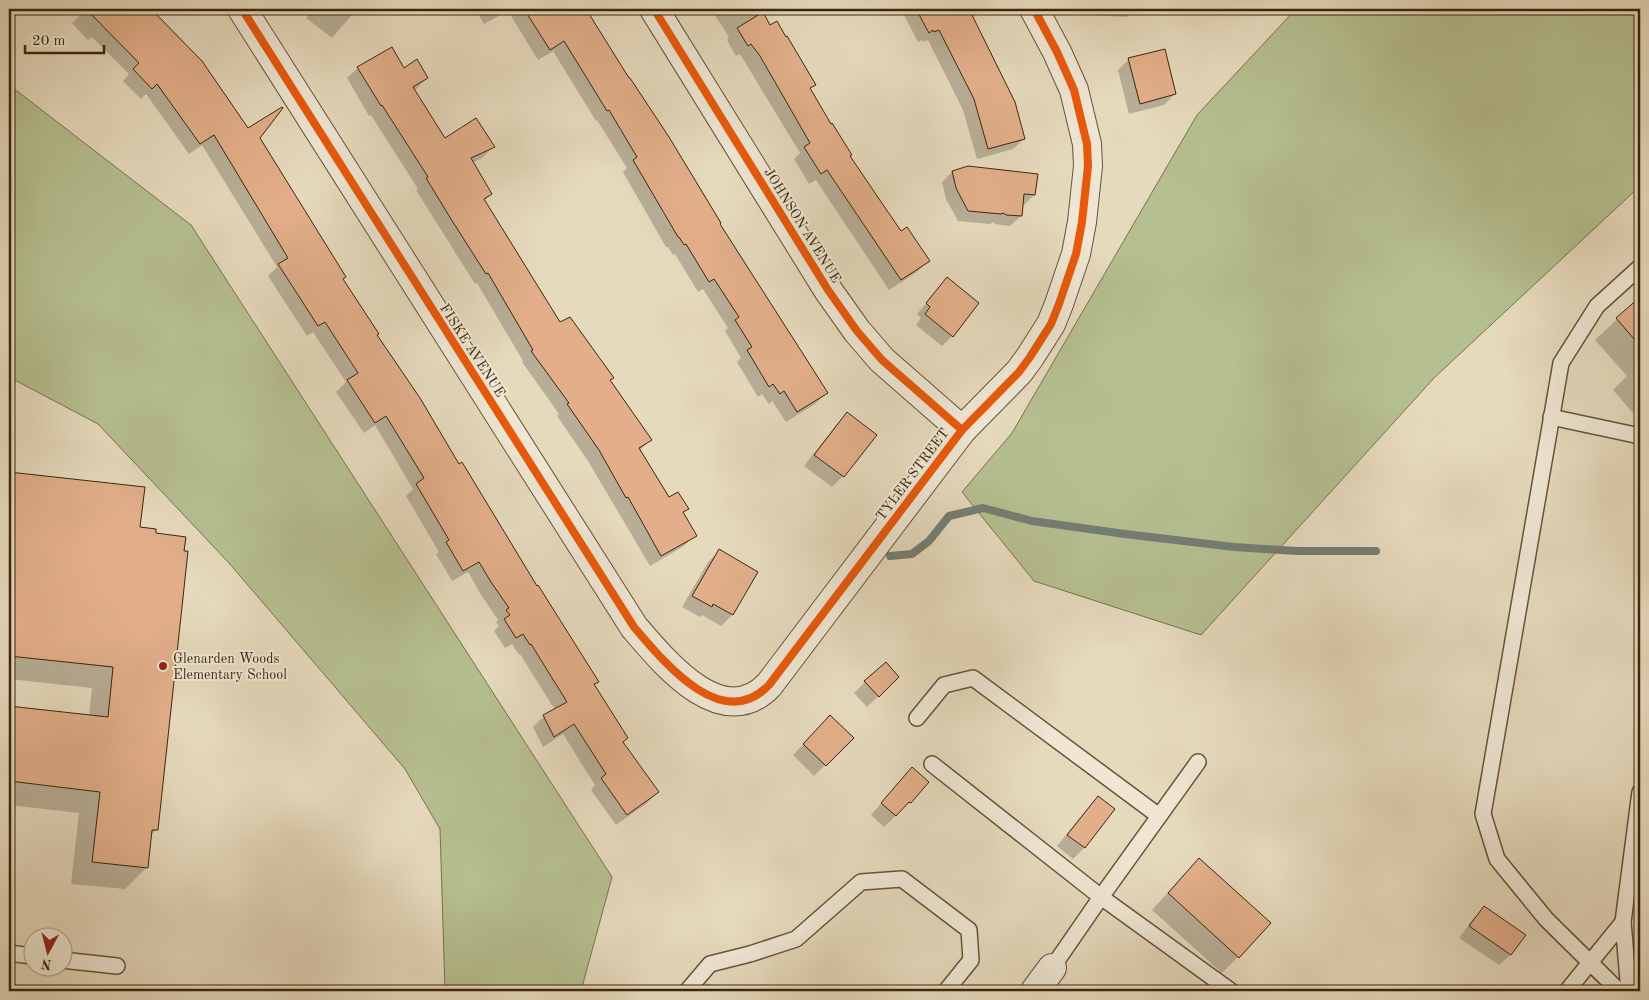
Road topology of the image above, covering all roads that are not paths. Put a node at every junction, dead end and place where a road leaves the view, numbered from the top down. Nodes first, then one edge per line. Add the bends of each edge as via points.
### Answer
1 (242, 9) edge
2 (654, 9) edge
3 (1034, 9) edge
4 (1640, 267) edge
5 (1550, 417) junction
6 (962, 430) junction
7 (1640, 436) edge
8 (852, 574) joint
9 (917, 718) dead end
10 (1198, 762) dead end
11 (932, 764) dead end
12 (1640, 792) edge
13 (1159, 816) junction
14 (1101, 897) junction
15 (1623, 922) junction
16 (9, 953) edge
17 (22, 955) edge
18 (72, 961) edge
19 (1590, 962) junction
20 (117, 966) dead end
21 (1052, 968) joint
22 (687, 991) edge
23 (946, 991) edge
24 (1035, 991) edge
25 (1231, 991) edge
26 (1567, 991) edge
27 (1619, 991) edge
28 (1629, 991) edge

1 - 8 street, FISKE AVENUE via 634,627 675,672 721,701 742,702 760,694
2 - 6 street, JOHNSON AVENUE via 857,331 882,360
3 - 6 street, TYLER STREET via 1074,90 1083,123 1088,166 1082,222 1076,254 1051,324 1041,342 1019,372
4 - 5 lane via 1597,306 1561,363
5 - 7 lane
5 - 19 lane via 1483,814 1497,859 1546,919
6 - 8 street, TYLER STREET
9 - 13 lane via 944,685 973,678
10 - 13 lane
11 - 14 lane
12 - 15 lane
13 - 14 lane
14 - 21 lane
14 - 25 lane
15 - 19 lane
15 - 28 lane
16 - 17 lane
18 - 20 lane
19 - 26 lane
19 - 27 lane
21 - 24 street
22 - 23 lane via 710,964 796,939 860,882 902,879 969,930 971,960

